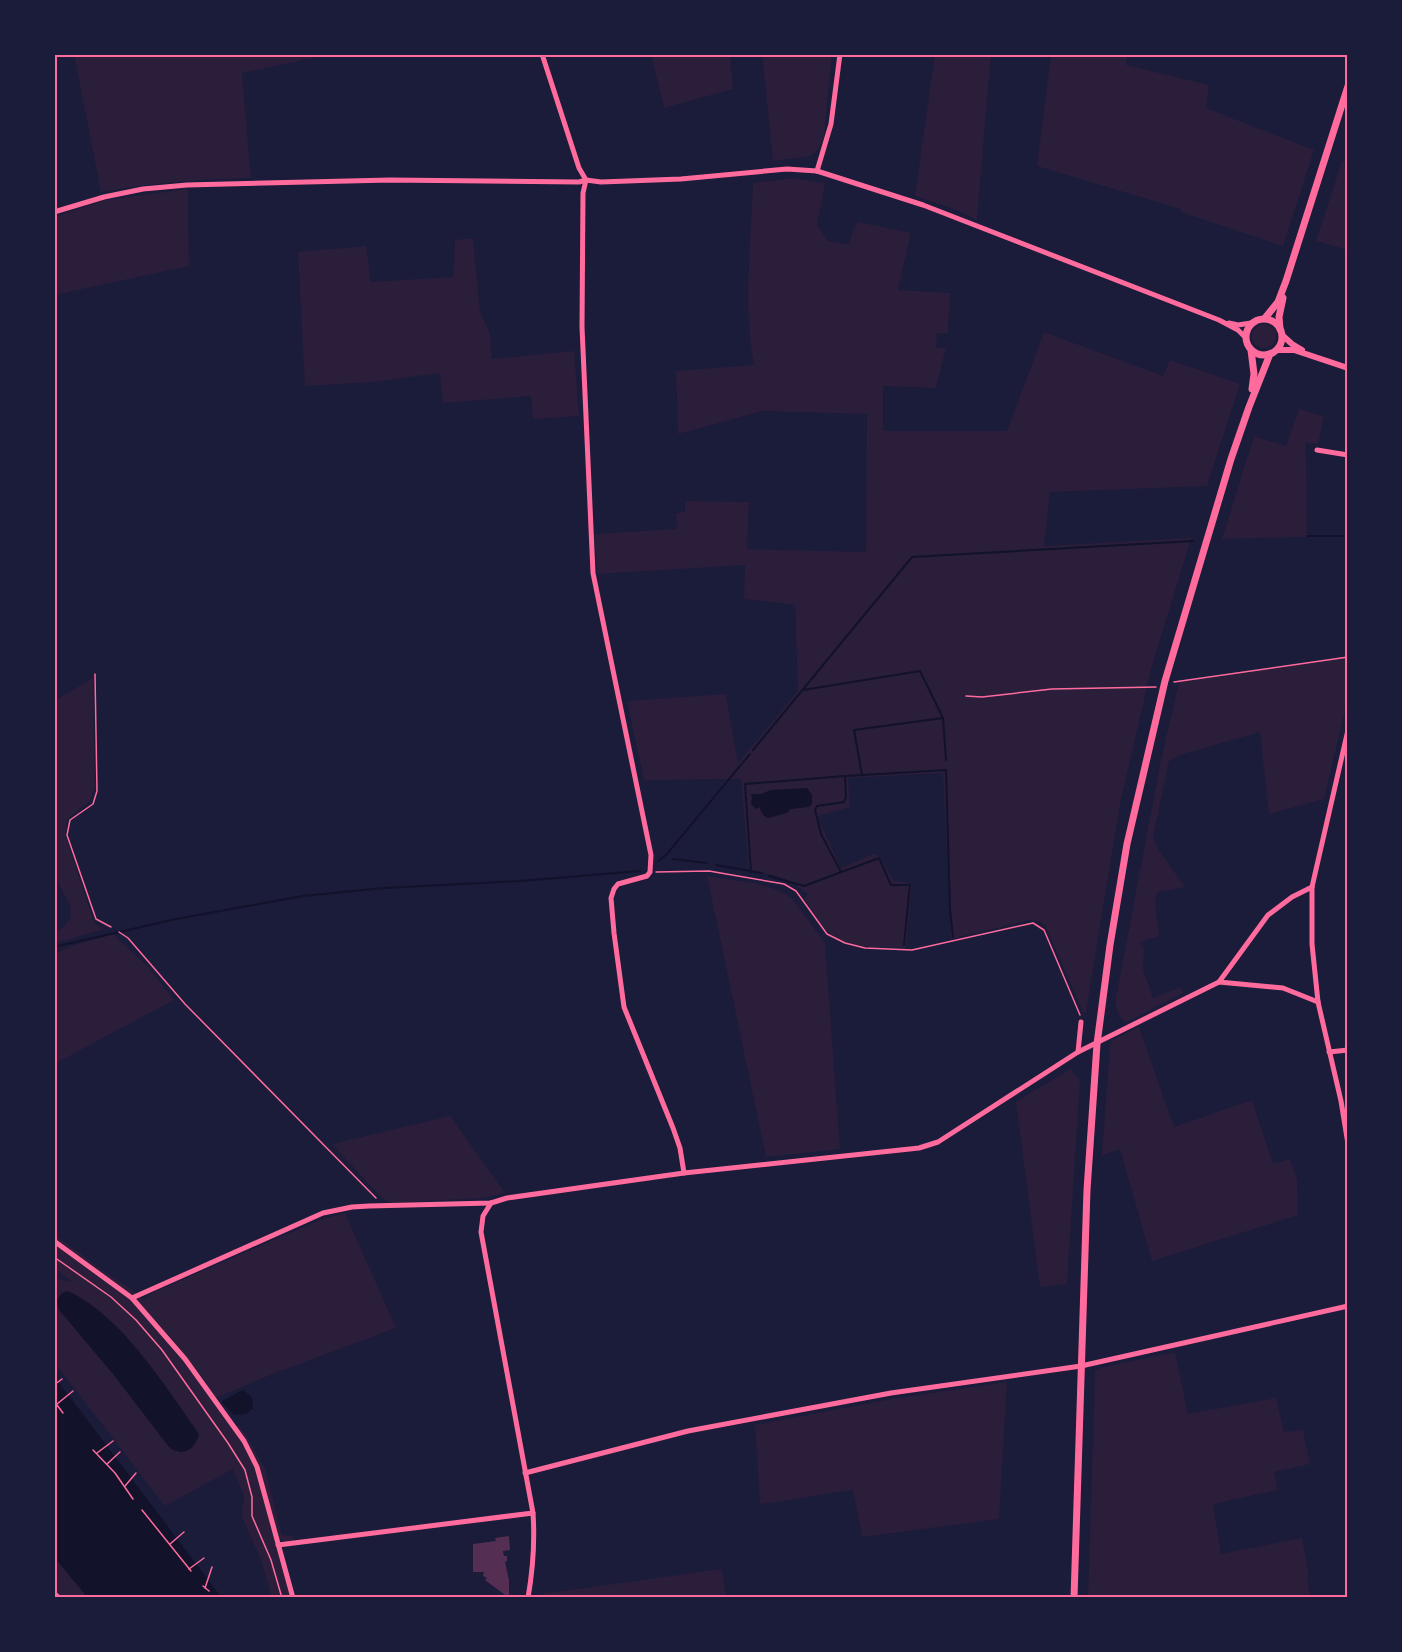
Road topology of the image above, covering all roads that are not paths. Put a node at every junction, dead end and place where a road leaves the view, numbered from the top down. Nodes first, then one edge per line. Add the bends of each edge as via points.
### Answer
1 (542, 54) edge
2 (840, 54) edge
3 (1348, 86) edge
4 (817, 171) junction
5 (586, 180) junction
6 (54, 212) edge
7 (1286, 281) junction
8 (1265, 318) junction
9 (1219, 320) junction
10 (1251, 323) junction
11 (1281, 332) junction
12 (1245, 337) junction
13 (1251, 351) junction
14 (1273, 352) junction
15 (1311, 355) junction
16 (1348, 368) edge
17 (1249, 406) junction
18 (1317, 450) dead end
19 (1348, 455) edge
20 (1348, 730) edge
21 (1312, 887) junction
22 (1219, 982) junction
23 (1318, 1002) junction
24 (1081, 1022) road end
25 (1097, 1044) junction
26 (1348, 1050) edge
27 (1078, 1052) junction
28 (1329, 1052) junction
29 (1348, 1144) edge
30 (684, 1173) junction
31 (491, 1203) junction
32 (54, 1241) edge
33 (132, 1298) junction
34 (1348, 1305) edge
35 (1081, 1366) junction
36 (525, 1473) junction
37 (533, 1513) junction
38 (278, 1545) junction
39 (54, 1593) edge
40 (59, 1598) edge
41 (293, 1598) edge
42 (528, 1598) edge
43 (1074, 1598) edge

1 - 5 street
2 - 4 street via 831,124
3 - 7 main road
4 - 5 street via 787,169 681,179
4 - 9 street via 922,205
5 - 6 street via 187,185 133,191
5 - 30 street via 582,327 593,573 651,855 647,876 618,884 614,890 614,933 624,1007 673,1128
7 - 8 main road via 1278,302
7 - 11 main road
8 - 10 main road
8 - 11 main road via 1276,323
9 - 10 street via 1238,325
9 - 12 street
10 - 12 main road
11 - 14 main road via 1281,342
11 - 15 street
12 - 13 main road
13 - 14 main road via 1261,355
13 - 17 main road via 1254,374
14 - 15 street via 1294,350
14 - 17 main road
15 - 16 street
17 - 25 main road via 1164,684 1127,844
18 - 19 street
20 - 21 street
21 - 22 street via 1268,915
21 - 23 street
22 - 23 street via 1283,988
22 - 25 street
23 - 28 street
24 - 27 street
25 - 27 street
25 - 35 main road
26 - 28 street
27 - 30 street via 951,1135 919,1148
28 - 29 street
30 - 31 street
31 - 33 street via 383,1205 323,1213
31 - 36 street via 483,1216 481,1232
32 - 33 street
33 - 38 street via 185,1359 244,1441 256,1467
34 - 35 street
35 - 36 street via 891,1394 688,1431
35 - 43 main road
36 - 37 street
37 - 38 street
37 - 42 street via 534,1557
38 - 41 street
39 - 40 street

